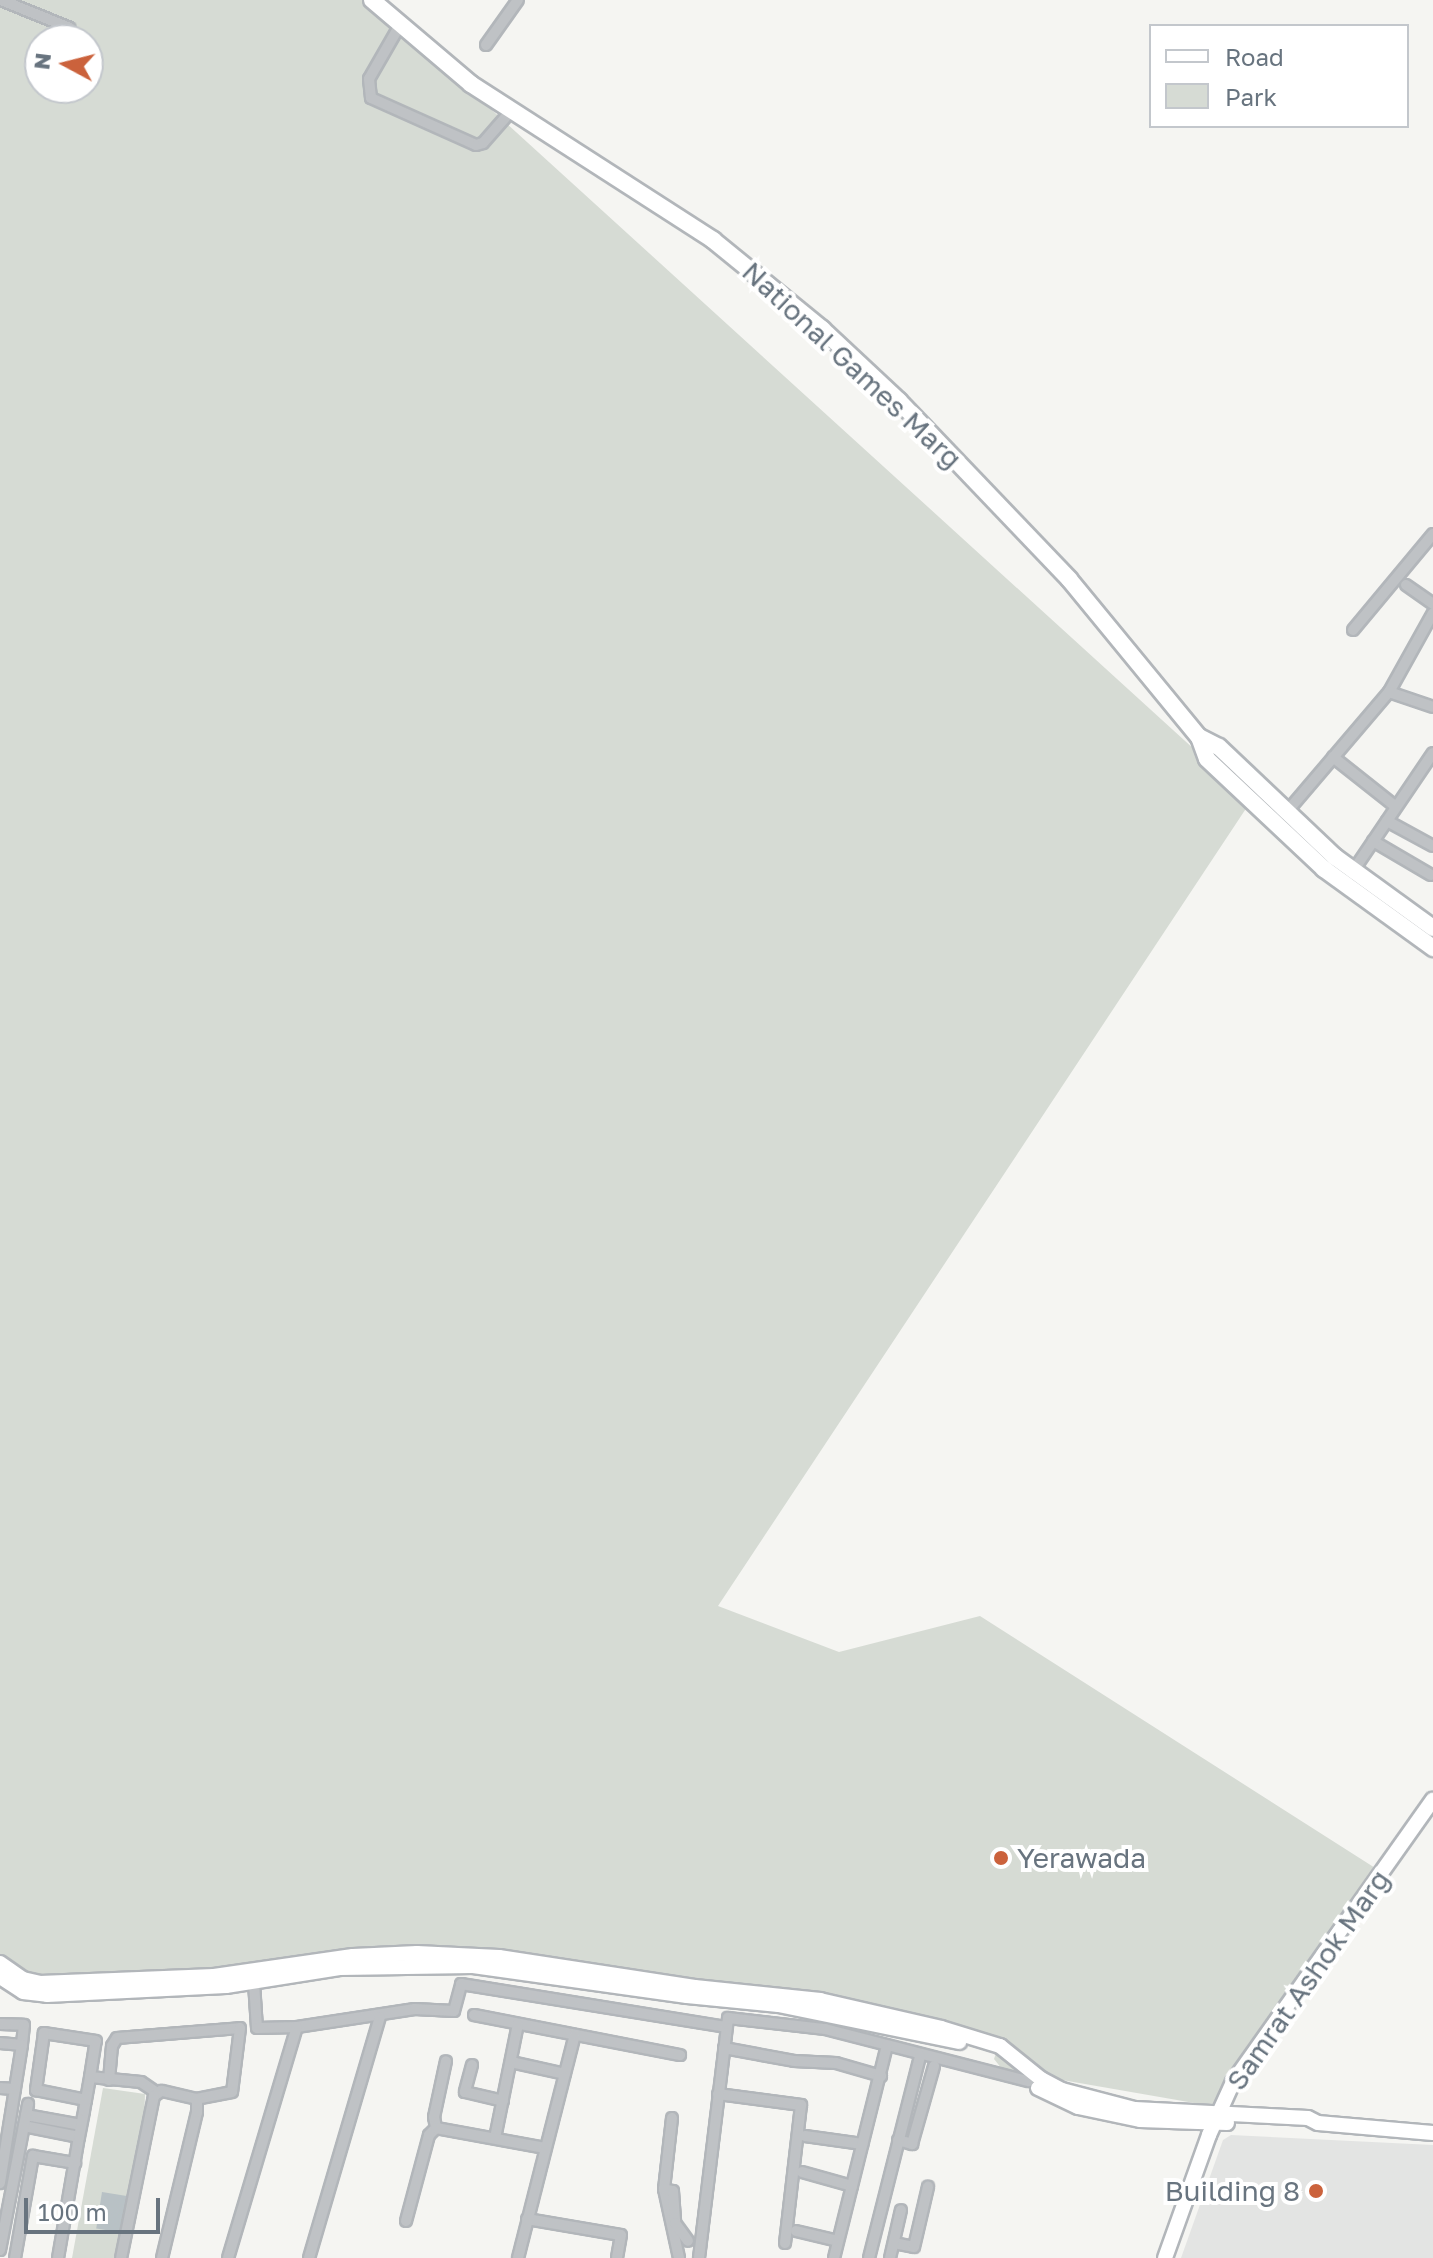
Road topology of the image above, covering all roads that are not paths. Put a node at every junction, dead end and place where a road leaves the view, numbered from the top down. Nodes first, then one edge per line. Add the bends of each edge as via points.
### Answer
1 (1, 0) edge
2 (372, 0) edge
3 (518, 0) edge
4 (60, 24) edge
5 (400, 25) junction
6 (486, 45) dead end
7 (511, 111) junction
8 (1433, 534) edge
9 (1406, 585) dead end
10 (1433, 604) edge
11 (1433, 613) edge
12 (1353, 630) dead end
13 (1389, 692) junction
14 (1433, 707) edge
15 (1433, 753) edge
16 (1333, 757) junction
17 (1396, 807) junction
18 (1281, 818) junction
19 (1387, 821) junction
20 (1373, 841) junction
21 (1433, 846) edge
22 (1431, 875) edge
23 (1348, 878) junction
24 (1433, 928) edge
25 (1433, 948) edge
26 (1433, 1800) edge
27 (0, 1963) edge
28 (0, 1977) edge
29 (254, 1983) junction
30 (474, 2015) dead end
31 (380, 2017) junction
32 (0, 2024) edge
33 (518, 2024) junction
34 (297, 2027) junction
35 (726, 2027) junction
36 (575, 2035) junction
37 (0, 2043) edge
38 (22, 2045) junction
39 (887, 2046) junction
40 (724, 2048) junction
41 (680, 2055) dead end
42 (920, 2056) junction
43 (446, 2061) dead end
44 (511, 2062) junction
45 (472, 2065) dead end
46 (934, 2066) dead end
47 (565, 2074) junction
48 (881, 2076) junction
49 (90, 2077) junction
50 (109, 2080) junction
51 (1028, 2081) junction
52 (0, 2088) edge
53 (15, 2089) junction
54 (156, 2092) junction
55 (718, 2094) junction
56 (197, 2099) junction
57 (86, 2100) junction
58 (503, 2101) junction
59 (1218, 2117) junction
60 (672, 2118) dead end
61 (436, 2128) junction
62 (80, 2131) junction
63 (1433, 2133) edge
64 (805, 2136) dead end
65 (495, 2138) junction
66 (898, 2140) junction
67 (862, 2144) junction
68 (545, 2148) junction
69 (75, 2163) junction
70 (802, 2172) dead end
71 (0, 2183) edge
72 (852, 2186) junction
73 (928, 2187) dead end
74 (664, 2189) junction
75 (901, 2210) dead end
76 (527, 2219) junction
77 (406, 2221) dead end
78 (796, 2231) dead end
79 (688, 2241) dead end
80 (838, 2241) junction
81 (785, 2243) dead end
82 (894, 2243) junction
83 (0, 2250) edge
84 (15, 2258) edge
85 (58, 2258) edge
86 (121, 2258) edge
87 (162, 2258) edge
88 (228, 2258) edge
89 (309, 2258) edge
90 (518, 2258) edge
91 (617, 2258) edge
92 (679, 2258) edge
93 (699, 2258) edge
94 (834, 2258) edge
95 (869, 2258) edge
96 (890, 2258) edge
97 (1165, 2258) edge

1 - 4 street
2 - 5 main road, National Games Marg
3 - 6 street
5 - 7 main road, National Games Marg
5 - 7 street via 369,79 371,98 476,145
7 - 18 main road, National Games Marg via 713,240 832,339 1040,548 1199,737 1219,747
8 - 12 street
9 - 10 street
11 - 13 street
13 - 14 street
13 - 16 street
15 - 17 street
16 - 17 street
16 - 18 street
17 - 19 street
18 - 23 main road, National Games Marg
19 - 20 street
19 - 21 street
20 - 22 street
20 - 23 street
23 - 24 main road, National Games Marg
23 - 25 main road, National Games Marg
26 - 59 street, Samrat Ashok Marg via 1255,2046
27 - 59 street via 23,1979 40,1983 214,1976 353,1956 499,1957 856,2008 991,2042 1050,2085 1095,2100
28 - 29 street via 23,1992 47,1995
29 - 34 street via 257,2028
29 - 51 street via 340,1968 448,1965 779,2005 982,2048
30 - 33 street
31 - 34 street
31 - 35 street via 415,2009 454,2011 461,1984 467,1984
31 - 89 street
32 - 38 street via 24,2025
33 - 36 street
33 - 44 street
34 - 88 street
35 - 39 street via 732,2018 825,2029
35 - 40 street
36 - 41 street
36 - 47 street
37 - 38 street
38 - 53 street
39 - 42 street
39 - 48 street
40 - 48 street via 836,2063
40 - 55 street
42 - 51 street
42 - 66 street
43 - 61 street
44 - 47 street
44 - 58 street
45 - 58 street via 465,2092
46 - 66 street via 912,2144
47 - 68 street
48 - 67 street
49 - 50 street
49 - 57 street
49 - 57 street via 96,2041 44,2033 36,2090
50 - 54 street via 141,2082
50 - 56 street via 117,2038 240,2028 232,2092
51 - 59 street via 1059,2100 1097,2112 1140,2120
52 - 53 street
53 - 71 street
54 - 56 street
54 - 86 street
55 - 81 street via 801,2105
55 - 93 street
56 - 87 street
57 - 62 street
58 - 65 street
59 - 63 street via 1308,2128 1318,2123
59 - 97 street, Samrat Ashok Marg
60 - 74 street
61 - 65 street
61 - 77 street via 429,2135
62 - 69 street
62 - 83 street via 26,2115
64 - 67 street
65 - 68 street
66 - 95 street
67 - 72 street
68 - 76 street
69 - 84 street via 33,2156
69 - 85 street
70 - 72 street
72 - 80 street
73 - 82 street via 914,2247
74 - 79 street via 673,2191 675,2223
74 - 92 street
75 - 82 street
76 - 90 street
76 - 91 street via 621,2235
78 - 80 street
80 - 94 street
82 - 96 street

